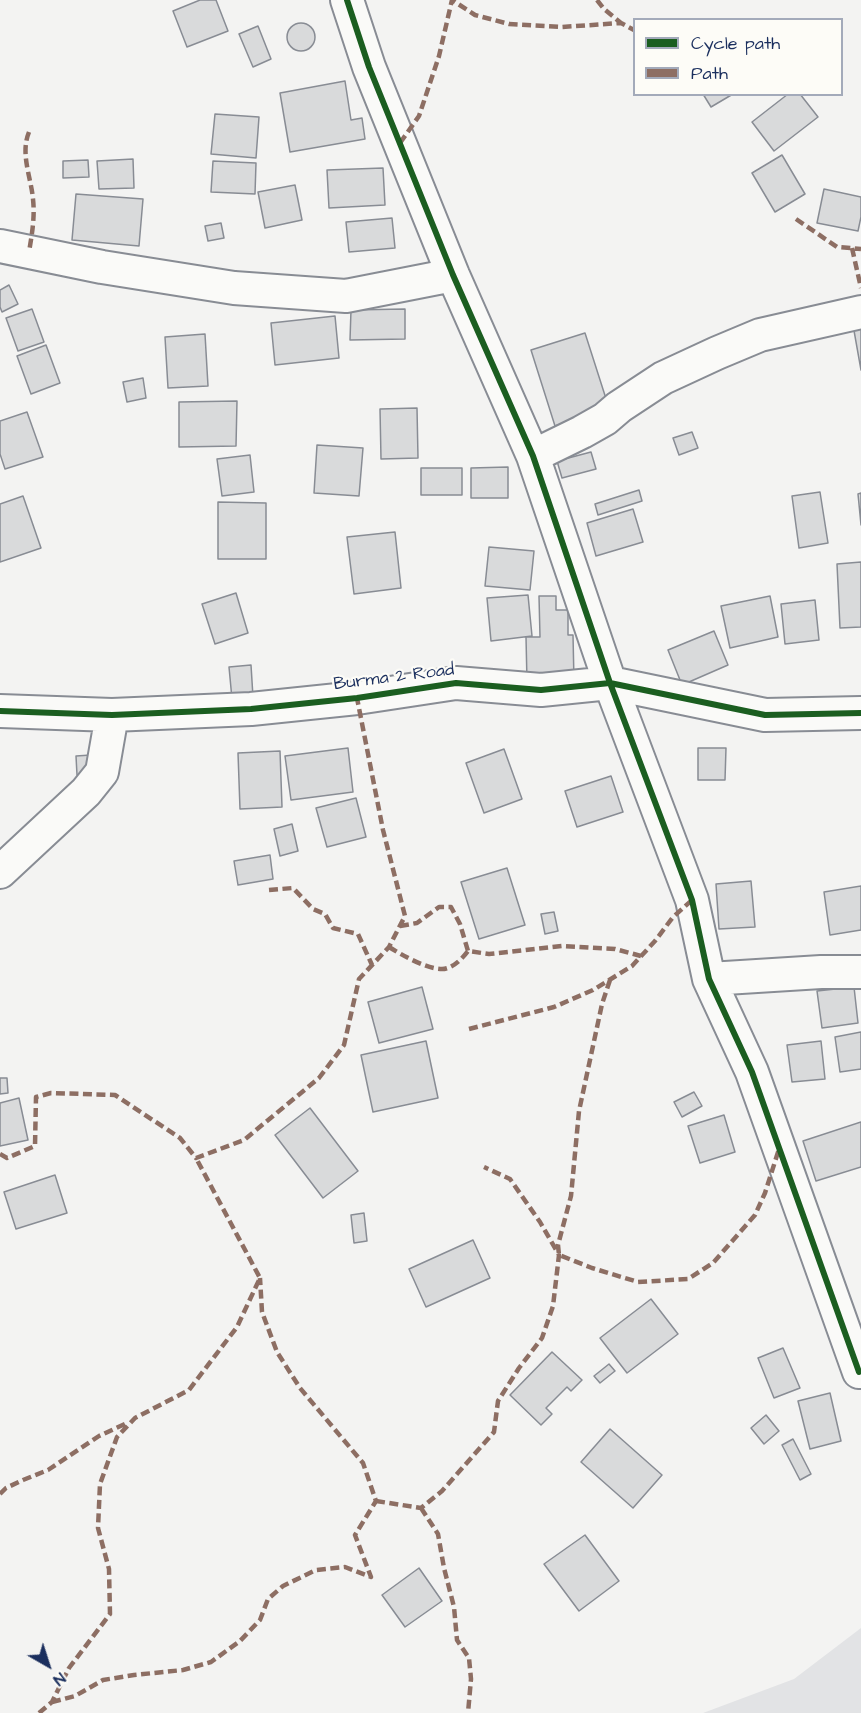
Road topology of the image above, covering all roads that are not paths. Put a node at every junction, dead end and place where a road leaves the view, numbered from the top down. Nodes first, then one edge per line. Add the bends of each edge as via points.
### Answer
1 (347, 0) edge
2 (0, 246) edge
3 (453, 275) junction
4 (861, 312) edge
5 (533, 456) junction
6 (610, 683) junction
7 (0, 711) edge
8 (861, 713) edge
9 (112, 715) junction
10 (0, 872) edge
11 (861, 972) edge
12 (709, 980) junction
13 (859, 1372) dead end

1 - 3 street via 369,67
2 - 3 street via 234,288 346,296
3 - 5 street
4 - 5 street via 760,335 717,353 663,378 605,419
5 - 6 street
6 - 8 street, Burma 2 Road via 765,715
6 - 9 street, Burma 2 Road via 541,690 456,683 251,709
6 - 12 street via 692,900
7 - 9 street, Burma 2 Road
9 - 10 street via 102,772 86,792
11 - 12 street
12 - 13 street via 752,1072

